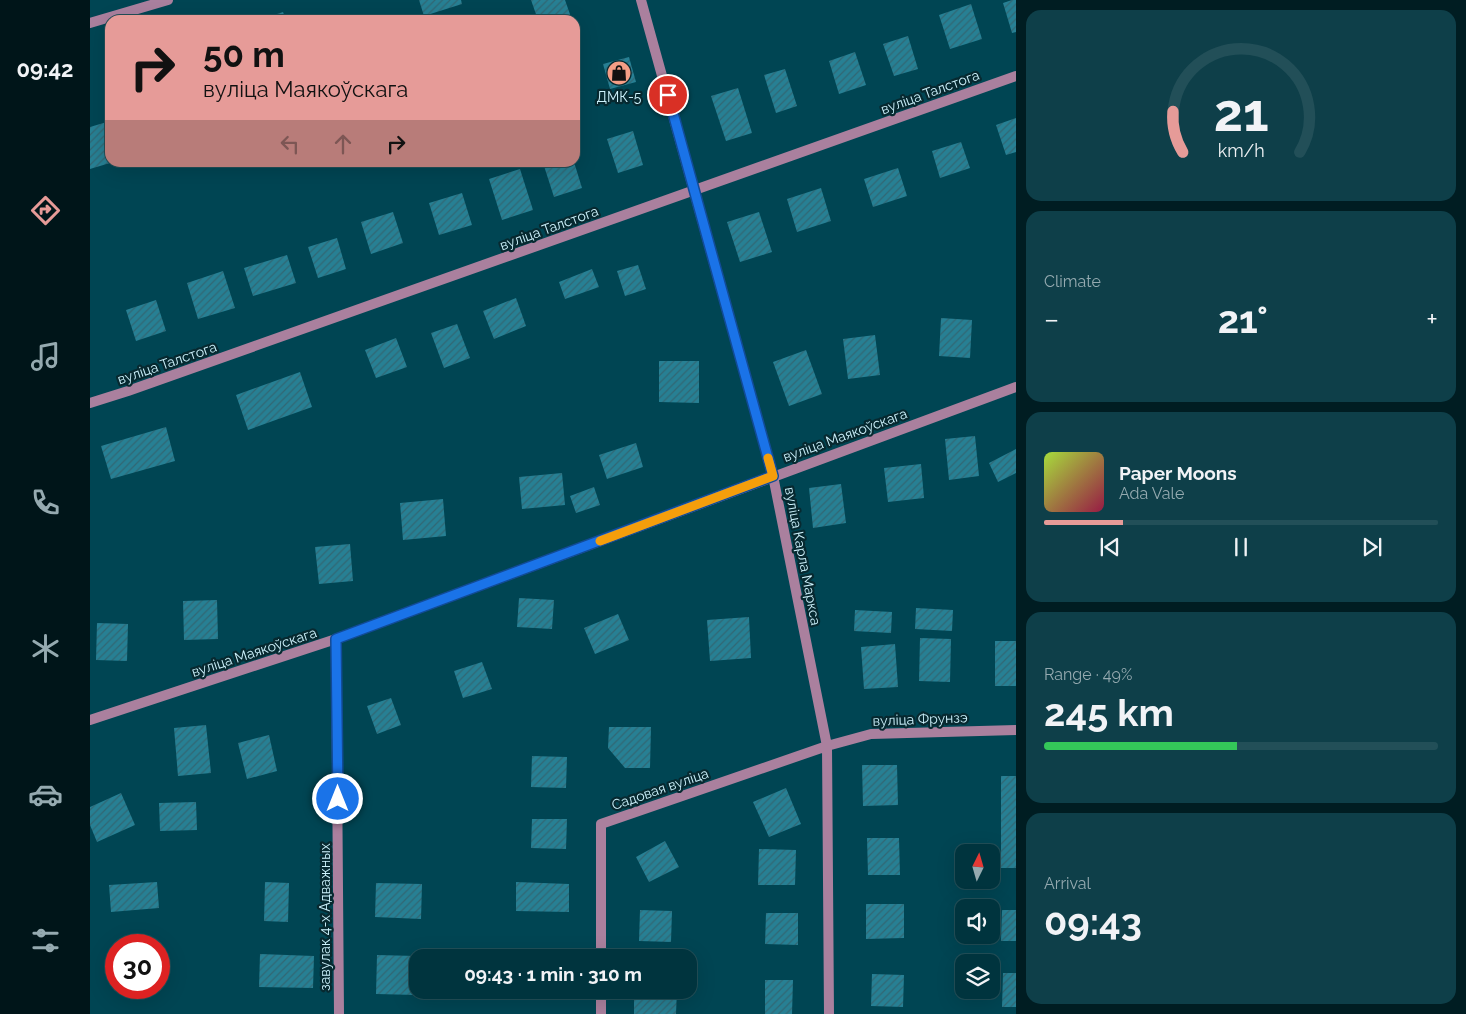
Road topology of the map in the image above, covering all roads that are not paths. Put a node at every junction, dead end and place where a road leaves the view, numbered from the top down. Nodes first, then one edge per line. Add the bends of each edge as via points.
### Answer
1 (168, 0) edge
2 (641, 0) edge
3 (117, 15) edge
4 (105, 19) edge
5 (90, 23) edge
6 (1016, 76) edge
7 (695, 190) junction
8 (1016, 387) edge
9 (90, 403) edge
10 (773, 476) junction
11 (336, 639) junction
12 (90, 720) edge
13 (1016, 730) edge
14 (827, 746) junction
15 (601, 949) edge
16 (601, 999) edge
17 (339, 1014) edge
18 (601, 1014) edge
19 (829, 1014) edge

1 - 3 street
2 - 7 street, вуліца Карла Маркса
4 - 5 street
6 - 7 street, вуліца Талстога
7 - 9 street, вуліца Талстога
7 - 10 street, вуліца Карла Маркса
8 - 10 street, вуліца Маякоўскага
10 - 11 street, вуліца Маякоўскага
10 - 14 street, вуліца Карла Маркса
11 - 12 street, вуліца Маякоўскага
11 - 17 street, завулак 4-х Адважных
13 - 14 street, вуліца Фрунзэ via 871,734
14 - 15 street, Садовая вуліца via 601,824
14 - 19 street, вуліца Карла Маркса
16 - 18 street

